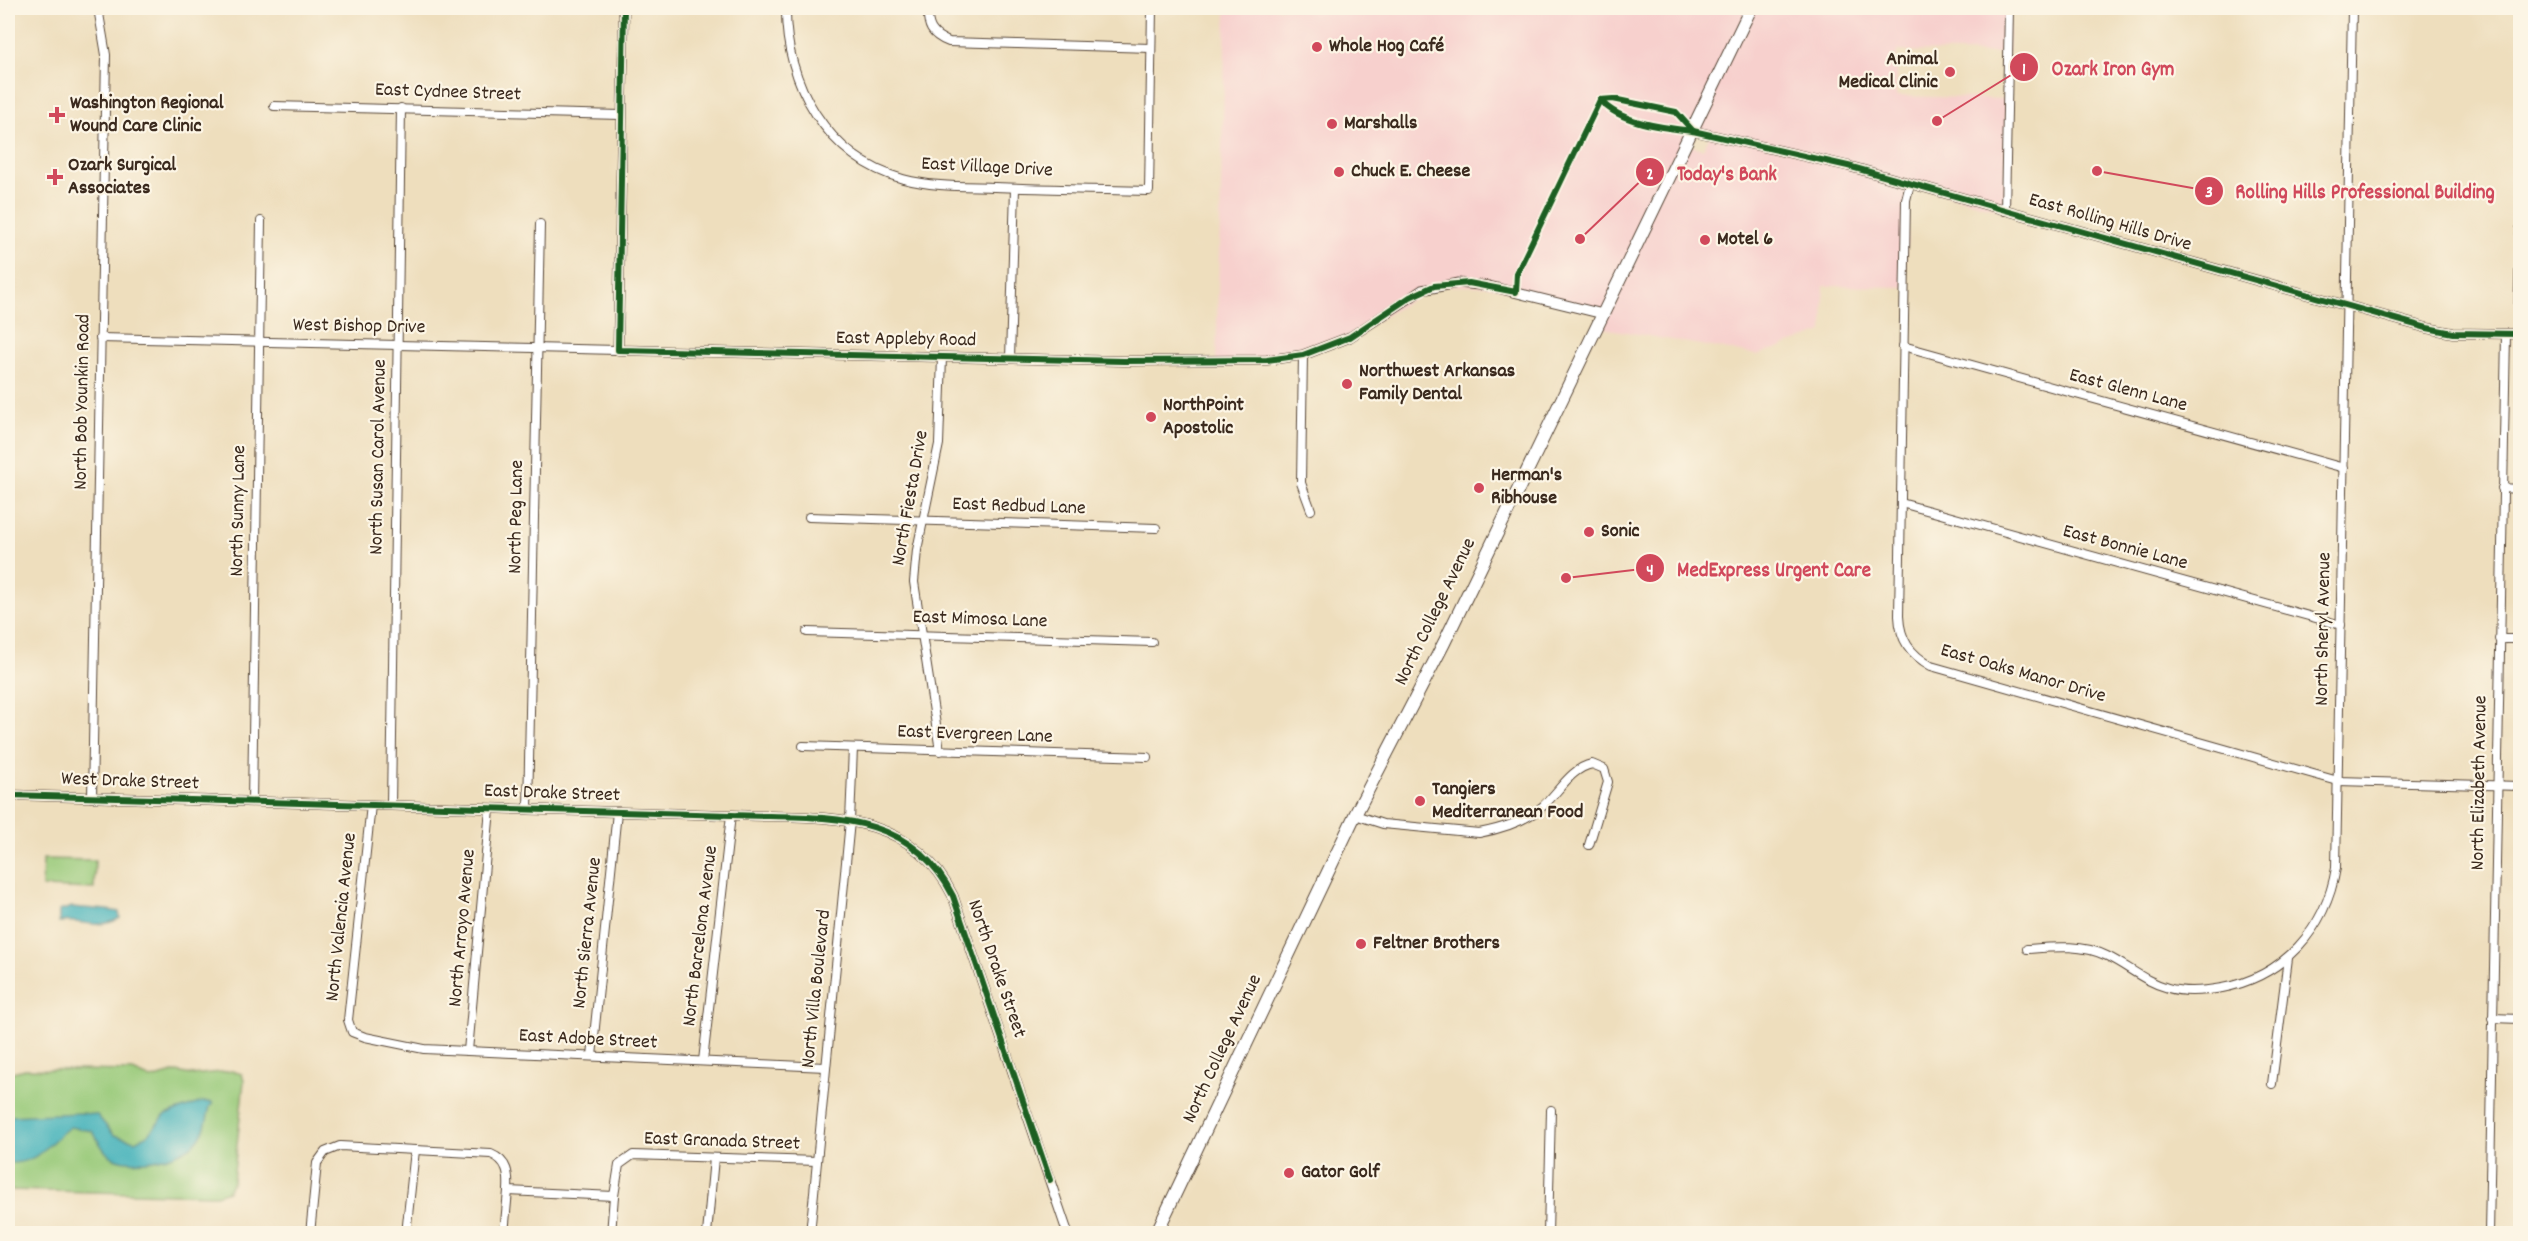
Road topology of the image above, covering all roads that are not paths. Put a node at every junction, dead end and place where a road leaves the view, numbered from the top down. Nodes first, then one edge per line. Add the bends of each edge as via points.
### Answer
1 (99, 8) edge
2 (624, 8) edge
3 (786, 8) edge
4 (928, 8) edge
5 (1152, 8) edge
6 (1751, 8) edge
7 (2009, 8) edge
8 (2352, 8) edge
9 (1151, 48) junction
10 (274, 106) dead end
11 (400, 108) junction
12 (621, 115) junction
13 (1693, 131) junction
14 (1910, 184) junction
15 (1015, 188) junction
16 (2006, 211) junction
17 (261, 221) dead end
18 (540, 224) dead end
19 (2520, 229) edge
20 (2347, 306) junction
21 (1603, 314) junction
22 (2506, 334) junction
23 (2519, 334) edge
24 (100, 338) junction
25 (258, 341) junction
26 (397, 345) junction
27 (1903, 346) junction
28 (537, 348) junction
29 (618, 350) junction
30 (1303, 355) junction
31 (942, 357) junction
32 (1010, 359) junction
33 (2344, 468) junction
34 (2502, 488) junction
35 (2520, 489) edge
36 (1900, 503) junction
37 (1311, 510) dead end
38 (809, 517) dead end
39 (924, 521) junction
40 (1156, 528) dead end
41 (2341, 625) junction
42 (807, 632) dead end
43 (921, 635) junction
44 (2499, 639) junction
45 (2520, 639) edge
46 (1152, 642) dead end
47 (803, 746) dead end
48 (853, 748) junction
49 (940, 750) junction
50 (1147, 757) dead end
51 (2338, 781) junction
52 (2497, 785) junction
53 (2520, 786) edge
54 (8, 795) edge
55 (92, 798) junction
56 (252, 802) junction
57 (371, 805) junction
58 (391, 806) junction
59 (490, 808) junction
60 (528, 810) junction
61 (616, 812) junction
62 (731, 815) junction
63 (1355, 815) junction
64 (850, 821) junction
65 (1590, 845) dead end
66 (2027, 949) dead end
67 (2288, 958) junction
68 (2492, 1018) junction
69 (2520, 1019) edge
70 (351, 1032) joint
71 (468, 1051) junction
72 (592, 1056) junction
73 (703, 1061) junction
74 (825, 1067) junction
75 (2272, 1084) dead end
76 (1551, 1110) dead end
77 (415, 1150) junction
78 (714, 1158) junction
79 (817, 1161) junction
80 (508, 1191) junction
81 (614, 1196) junction
82 (310, 1233) edge
83 (406, 1233) edge
84 (504, 1233) edge
85 (611, 1233) edge
86 (707, 1233) edge
87 (810, 1233) edge
88 (1068, 1233) edge
89 (1156, 1233) edge
90 (1548, 1233) edge
91 (2489, 1233) edge

1 - 24 street, North Bob Younkin Road via 106,55
2 - 12 street
3 - 15 street, East Village Drive via 789,50 801,88 823,124 855,155 886,173 920,183
4 - 9 street via 929,27 936,37 949,42
5 - 9 street
6 - 13 main road, North College Avenue
7 - 16 street
8 - 20 street, North Sheryl Avenue
9 - 15 street, East Village Drive via 1149,191
10 - 11 street, East Cydnee Street
11 - 12 street, East Cydnee Street
11 - 26 street, North Susan Carol Avenue
12 - 29 street
13 - 14 street, East Rolling Hills Drive
13 - 21 main road, North College Avenue
14 - 16 street, East Rolling Hills Drive
14 - 27 street, East Oaks Manor Drive via 1906,200
15 - 32 street
16 - 20 street, East Rolling Hills Drive
17 - 25 street, North Sunny Lane
18 - 28 street, North Peg Lane
19 - 23 street
20 - 22 street, East Rolling Hills Drive via 2453,333
20 - 33 street, North Sheryl Avenue
21 - 30 street, East Appleby Road via 1488,286 1445,284 1422,290 1350,337
21 - 63 main road, North College Avenue via 1444,643
22 - 23 street, East Rolling Hills Drive
22 - 34 street, North Elizabeth Avenue
24 - 25 street, West Bishop Drive
24 - 55 street, North Bob Younkin Road
25 - 26 street, West Bishop Drive
25 - 56 street, North Sunny Lane
26 - 28 street, West Bishop Drive
26 - 58 street, North Susan Carol Avenue
27 - 33 street, East Glenn Lane
27 - 36 street, East Oaks Manor Drive
28 - 29 street, West Bishop Drive
28 - 60 street, North Peg Lane
29 - 31 street, East Appleby Road
30 - 32 street, East Appleby Road via 1232,362
30 - 37 street via 1301,483
31 - 32 street, East Appleby Road
31 - 39 street, North Fiesta Drive via 939,444
33 - 41 street, North Sheryl Avenue
34 - 35 street
34 - 44 street, North Elizabeth Avenue
36 - 41 street, East Bonnie Lane
36 - 51 street, East Oaks Manor Drive via 1899,624 1906,644 1921,661
38 - 39 street, East Redbud Lane
39 - 40 street, East Redbud Lane
39 - 43 street, North Fiesta Drive via 914,567
41 - 51 street, North Sheryl Avenue
42 - 43 street, East Mimosa Lane
43 - 46 street, East Mimosa Lane
43 - 49 street, North Fiesta Drive
44 - 45 street
44 - 52 street, North Elizabeth Avenue
47 - 48 street, East Evergreen Lane
48 - 49 street, East Evergreen Lane
48 - 64 street, North Villa Boulevard
49 - 50 street, East Evergreen Lane
51 - 52 street, East Oaks Manor Drive
51 - 67 street, North Sheryl Avenue via 2333,886 2321,917
52 - 53 street, East Oaks Manor Drive
52 - 68 street, North Elizabeth Avenue
54 - 55 street, West Drake Street
55 - 56 street, West Drake Street
56 - 57 street, East Drake Street
57 - 58 street, East Drake Street
57 - 70 street, North Valencia Avenue via 348,1020
58 - 59 street, East Drake Street
59 - 60 street, East Drake Street
59 - 71 street, North Arroyo Avenue
60 - 61 street, East Drake Street
61 - 62 street, East Drake Street
61 - 72 street, North Sierra Avenue
62 - 64 street, East Drake Street
62 - 73 street, North Barcelona Avenue
63 - 65 street via 1383,824 1494,831 1542,807 1577,770 1592,764 1604,769 1608,782
63 - 89 main road, North College Avenue
64 - 74 street, North Villa Boulevard
64 - 88 street, North Drake Street via 912,843 933,863 946,883
66 - 67 street, North Sheryl Avenue via 2088,949 2146,980 2191,991 2251,980
67 - 75 street
68 - 69 street
68 - 91 street, North Elizabeth Avenue
70 - 71 street, East Adobe Street via 411,1047
71 - 72 street, East Adobe Street
72 - 73 street, East Adobe Street
73 - 74 street, East Adobe Street
74 - 79 street, North Villa Boulevard
76 - 90 street
77 - 80 street via 498,1157 508,1170
77 - 82 street via 340,1146 325,1152 317,1163
77 - 83 street
78 - 79 street, East Granada Street
78 - 81 street, East Granada Street via 633,1155 619,1165
78 - 86 street
79 - 87 street, North Villa Boulevard
80 - 81 street
80 - 84 street
81 - 85 street

